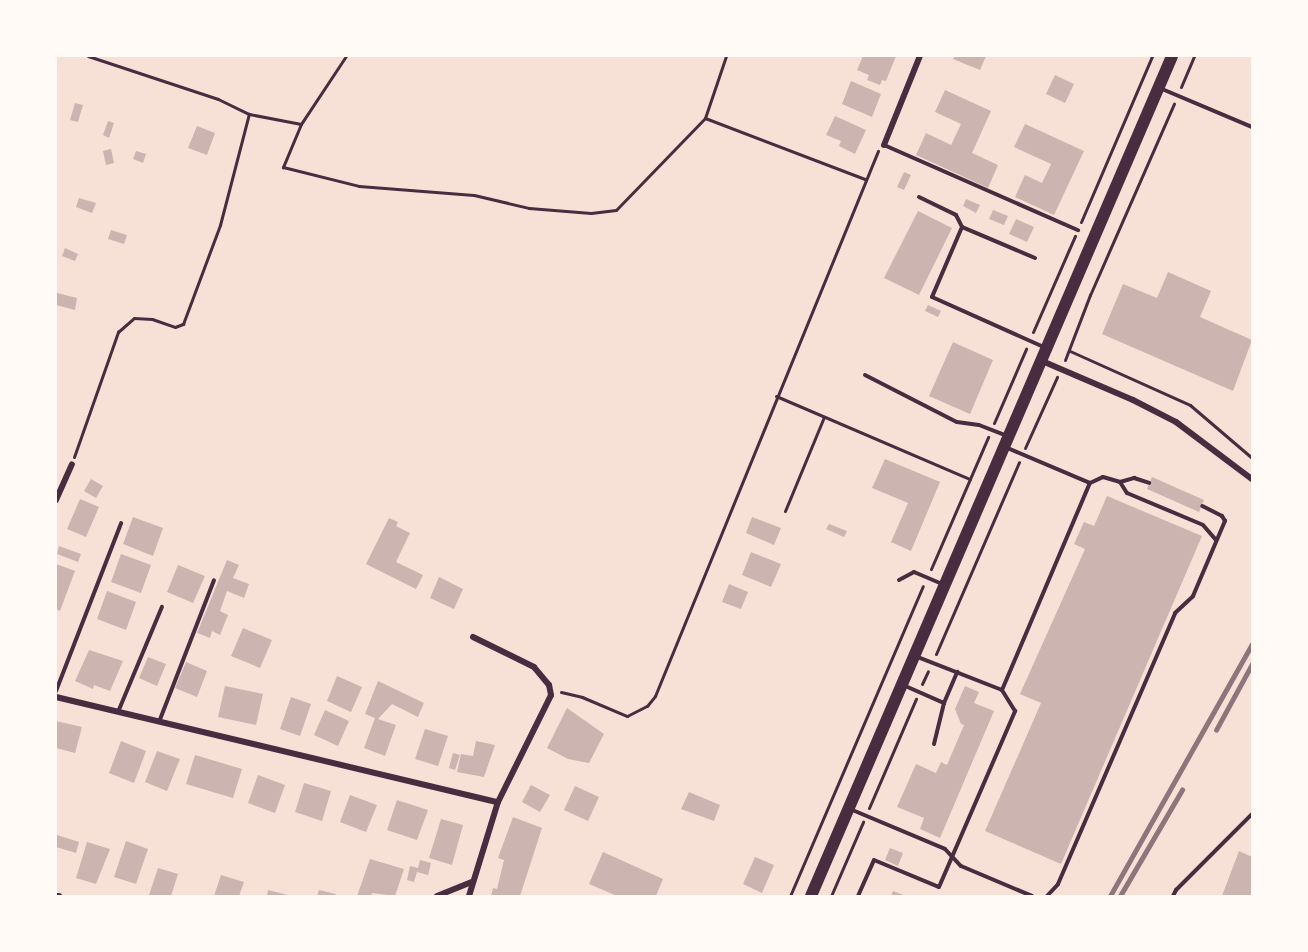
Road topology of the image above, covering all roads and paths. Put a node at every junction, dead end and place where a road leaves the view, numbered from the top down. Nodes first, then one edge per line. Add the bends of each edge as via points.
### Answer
1 (88, 56) edge
2 (346, 56) edge
3 (726, 56) edge
4 (920, 56) edge
5 (1152, 56) edge
6 (1172, 56) edge
7 (1194, 56) edge
8 (1158, 87) junction
9 (1178, 96) junction
10 (249, 114) junction
11 (705, 118) junction
12 (301, 124) junction
13 (1252, 127) edge
14 (884, 145) junction
15 (865, 179) junction
16 (919, 197) dead end
17 (962, 227) junction
18 (1078, 230) junction
19 (1035, 258) dead end
20 (1030, 341) junction
21 (1047, 348) junction
22 (1070, 351) junction
23 (1041, 361) junction
24 (1061, 369) junction
25 (865, 375) dead end
26 (776, 396) junction
27 (824, 417) junction
28 (992, 429) junction
29 (1007, 442) junction
30 (1022, 454) junction
31 (1252, 458) edge
32 (72, 464) joint
33 (969, 479) dead end
34 (1252, 479) edge
35 (1120, 482) junction
36 (1090, 483) junction
37 (1149, 483) dead end
38 (56, 500) edge
39 (1202, 506) dead end
40 (785, 511) dead end
41 (121, 523) dead end
42 (1216, 540) junction
43 (927, 578) junction
44 (214, 580) dead end
45 (899, 580) dead end
46 (945, 585) junction
47 (162, 607) dead end
48 (473, 637) dead end
49 (915, 656) junction
50 (932, 663) junction
51 (957, 672) junction
52 (902, 685) junction
53 (1002, 690) junction
54 (56, 691) edge
55 (919, 692) junction
56 (551, 695) junction
57 (56, 697) edge
58 (944, 703) junction
59 (118, 713) junction
60 (158, 723) junction
61 (934, 744) dead end
62 (498, 802) junction
63 (849, 809) junction
64 (1252, 814) edge
65 (866, 815) junction
66 (953, 857) junction
67 (472, 882) junction
68 (1049, 895) edge
69 (437, 897) edge
70 (469, 897) edge
71 (790, 897) edge
72 (811, 897) edge
73 (831, 897) edge
74 (858, 897) edge
75 (1032, 897) edge
76 (1173, 897) edge

1 - 10 path via 218,99
2 - 12 path
3 - 11 path
4 - 14 street
5 - 18 path
6 - 8 main road
7 - 9 path
8 - 9 lane
8 - 21 main road
9 - 13 lane
9 - 22 path via 1090,295
10 - 12 path
10 - 32 path via 220,225 183,324 175,327 134,318 118,332
11 - 12 path via 615,210 591,213 529,208 474,195 359,186 283,167
11 - 15 path
14 - 15 path
14 - 18 lane
15 - 26 path
16 - 17 lane via 956,214
17 - 19 lane
17 - 20 lane via 932,297
18 - 20 path
20 - 21 lane
20 - 28 path
21 - 23 main road
22 - 24 path
22 - 31 path via 1190,405
23 - 24 street
23 - 29 main road
24 - 30 path
24 - 34 street via 1176,422
25 - 28 lane via 957,422
26 - 27 path
26 - 56 path via 655,696 647,706 627,716 569,693
27 - 33 path
27 - 40 path
28 - 29 lane
28 - 43 path
29 - 30 lane
29 - 46 main road
30 - 36 lane
30 - 50 path
32 - 38 street
35 - 36 lane via 1103,477
35 - 37 lane via 1134,478
35 - 42 lane via 1127,493 1203,525
36 - 53 lane
39 - 42 lane via 1225,521
41 - 54 lane
42 - 68 lane via 1193,596 1175,613 1058,884
43 - 45 lane via 914,572
43 - 46 lane
43 - 71 path
44 - 60 lane
46 - 49 main road
47 - 59 lane
48 - 56 street via 534,668 549,685
49 - 50 lane
49 - 52 main road
50 - 51 lane
50 - 55 path
51 - 53 lane
51 - 58 lane
52 - 55 lane
52 - 63 main road
53 - 66 lane via 1016,711
55 - 58 lane
55 - 65 path
56 - 62 street
57 - 59 street
58 - 61 lane
59 - 60 street
60 - 62 street
62 - 67 street
63 - 65 lane
63 - 72 main road
64 - 76 lane
65 - 66 lane via 945,849
65 - 73 path
66 - 74 lane via 939,886 874,860
66 - 75 lane via 969,870
67 - 69 street
67 - 70 street

